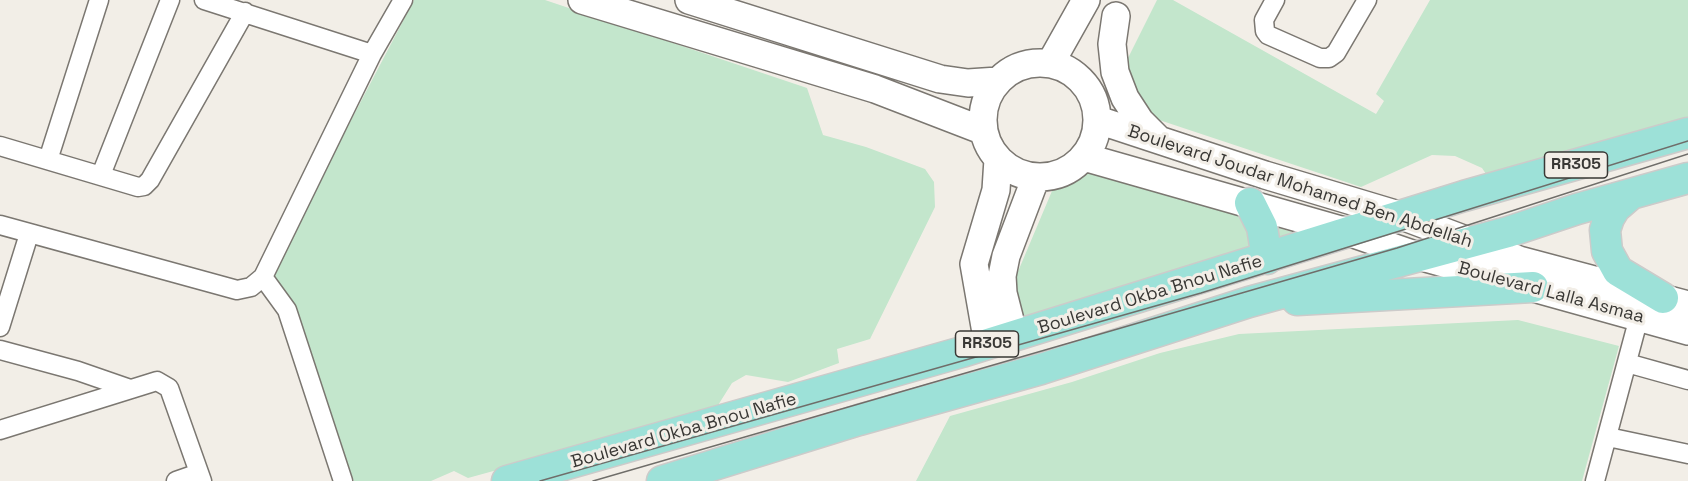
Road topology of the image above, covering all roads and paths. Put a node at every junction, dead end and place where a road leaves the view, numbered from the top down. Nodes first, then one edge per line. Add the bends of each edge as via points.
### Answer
1 (99, 0) edge
2 (170, 0) edge
3 (204, 0) edge
4 (403, 0) edge
5 (582, 0) edge
6 (690, 0) edge
7 (1086, 0) edge
8 (1275, 0) edge
9 (1367, 0) edge
10 (1120, 8) edge
11 (244, 12) junction
12 (372, 54) junction
13 (1050, 64) junction
14 (998, 81) junction
15 (1089, 90) junction
16 (1098, 120) junction
17 (984, 131) junction
18 (1688, 134) edge
19 (1160, 141) junction
20 (0, 146) edge
21 (1084, 157) junction
22 (998, 159) junction
23 (48, 160) junction
24 (101, 175) junction
25 (1036, 177) junction
26 (1688, 178) edge
27 (1630, 195) junction
28 (1250, 203) junction
29 (1402, 216) junction
30 (0, 225) edge
31 (1351, 232) junction
32 (28, 234) junction
33 (1469, 242) junction
34 (1502, 253) joint
35 (1415, 255) junction
36 (1267, 259) junction
37 (263, 278) junction
38 (1533, 287) junction
39 (1250, 302) junction
40 (1676, 302) edge
41 (1639, 317) junction
42 (0, 327) edge
43 (1688, 331) edge
44 (1001, 340) junction
45 (0, 350) edge
46 (1627, 363) junction
47 (1688, 380) edge
48 (130, 389) junction
49 (0, 430) edge
50 (1608, 437) junction
51 (1688, 454) edge
52 (200, 477) edge
53 (176, 481) edge
54 (343, 481) edge
55 (507, 481) edge
56 (662, 481) edge
57 (1595, 481) edge

1 - 23 street
2 - 24 street
3 - 11 street
4 - 12 street
5 - 17 main road via 874,89
6 - 14 main road via 940,79 968,83
7 - 13 main road
8 - 9 street via 1264,20 1268,35 1320,58 1336,53
10 - 15 main road
10 - 19 main road via 1112,44 1115,72 1140,121
11 - 12 street
11 - 24 street via 150,180 138,187
12 - 37 street
13 - 14 main road via 1015,68
13 - 15 main road via 1069,70
14 - 17 main road via 985,104
15 - 16 main road
16 - 19 main road, Boulevard Joudar Mohamed Ben Abdellah
16 - 21 main road via 1094,140
17 - 22 main road
18 - 29 main road, Boulevard Okba Bnou Nafie / RR305
19 - 29 main road, Boulevard Joudar Mohamed Ben Abdellah
20 - 23 street
21 - 25 main road via 1057,175
21 - 28 main road, Boulevard Joudar Mohamed Ben Abdellah
22 - 25 main road via 1010,169
22 - 44 main road via 996,190 974,264
23 - 24 street
25 - 44 main road via 1006,256
26 - 27 main road, Boulevard Okba Bnou Nafie / RR305
27 - 33 main road, Boulevard Okba Bnou Nafie / RR305
27 - 40 main road via 1609,218 1605,230 1607,251 1618,271
28 - 31 main road, Boulevard Joudar Mohamed Ben Abdellah
28 - 36 main road via 1262,227
29 - 31 main road, Boulevard Okba Bnou Nafie / RR305
29 - 33 main road, Boulevard Joudar Mohamed Ben Abdellah
30 - 32 street
31 - 35 main road, Boulevard Joudar Mohamed Ben Abdellah
31 - 36 main road, Boulevard Okba Bnou Nafie / RR305
32 - 37 street via 237,290 251,287
32 - 42 street
33 - 34 main road, Boulevard Joudar Mohamed Ben Abdellah
33 - 35 main road, Boulevard Okba Bnou Nafie / RR305
34 - 40 main road, Boulevard Lalla Asmaa
35 - 38 main road, Boulevard Lalla Asmaa
35 - 39 main road, Boulevard Okba Bnou Nafie / RR305
36 - 44 main road, Boulevard Okba Bnou Nafie / RR305
37 - 54 street via 287,310
38 - 39 main road
38 - 41 main road, Boulevard Lalla Asmaa
39 - 56 main road, Boulevard Okba Bnou Nafie / RR305 via 1041,369
41 - 43 main road, Boulevard Lalla Asmaa
41 - 46 street
44 - 55 main road, Boulevard Okba Bnou Nafie / RR305
45 - 48 street
46 - 47 street
46 - 50 street
48 - 49 street
48 - 52 street via 157,381 169,388
50 - 51 street
50 - 57 street
52 - 53 street

